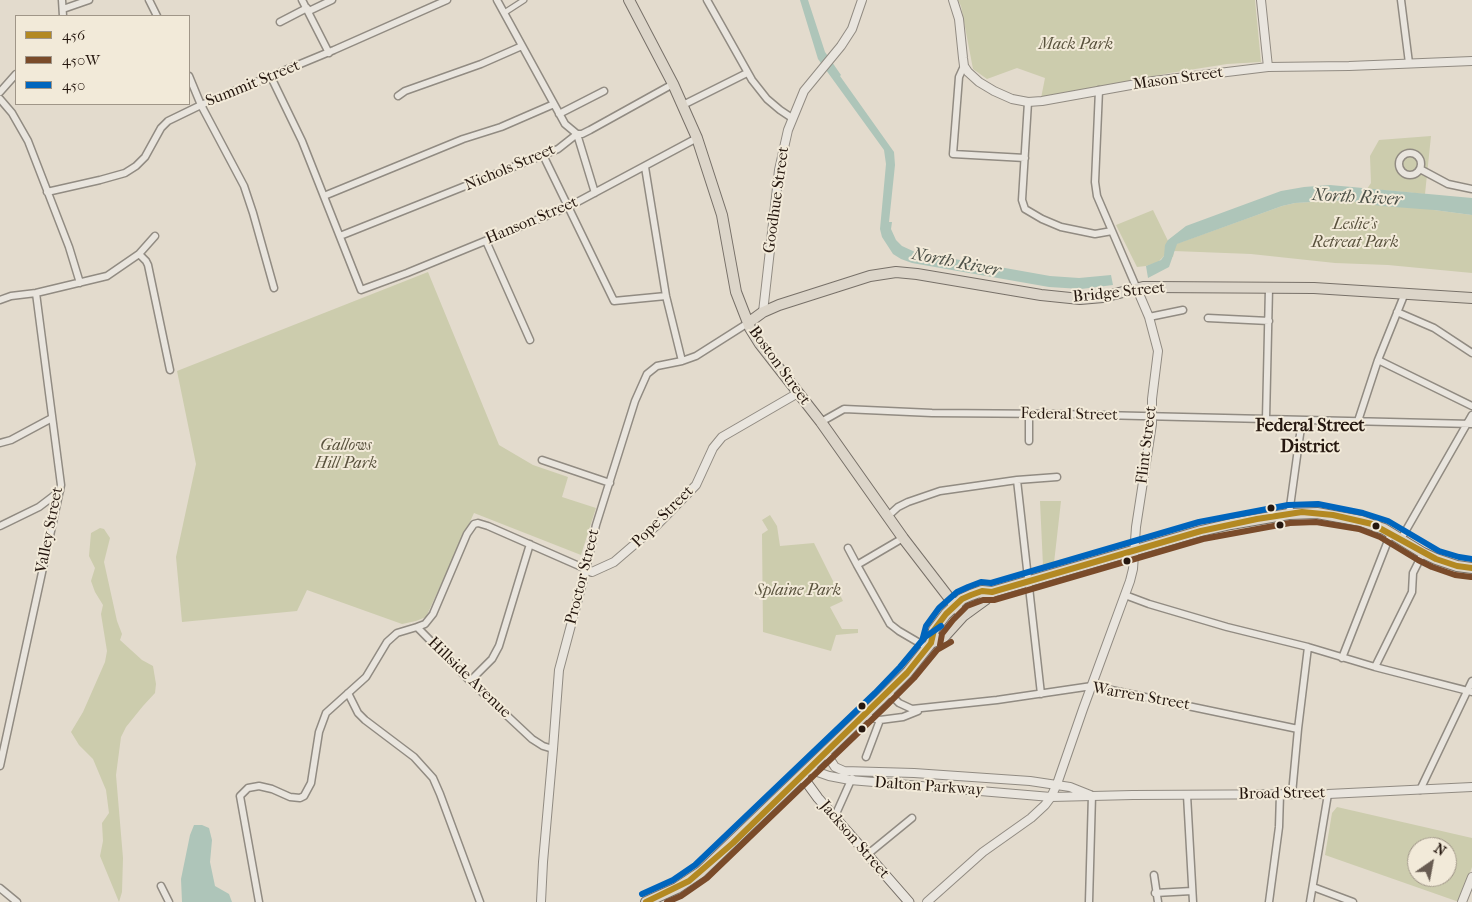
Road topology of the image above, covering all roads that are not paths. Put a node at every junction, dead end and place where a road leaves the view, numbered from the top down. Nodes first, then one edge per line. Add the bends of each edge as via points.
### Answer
1 (62, 0) edge
2 (89, 0) edge
3 (149, 0) edge
4 (302, 0) edge
5 (332, 0) edge
6 (447, 0) edge
7 (497, 0) edge
8 (524, 0) edge
9 (629, 0) edge
10 (707, 0) edge
11 (862, 0) edge
12 (953, 0) edge
13 (1261, 0) edge
14 (1401, 0) edge
15 (63, 8) junction
16 (308, 10) junction
17 (504, 12) junction
18 (63, 15) edge
19 (156, 15) edge
20 (280, 22) dead end
21 (522, 46) junction
22 (329, 53) junction
23 (1472, 61) edge
24 (1409, 63) junction
25 (964, 66) junction
26 (1268, 67) junction
27 (747, 73) junction
28 (15, 75) edge
29 (271, 77) junction
30 (190, 78) edge
31 (673, 84) junction
32 (1098, 90) junction
33 (604, 91) dead end
34 (0, 92) edge
35 (398, 96) dead end
36 (0, 99) edge
37 (1028, 102) junction
38 (201, 104) junction
39 (554, 104) junction
40 (683, 105) junction
41 (559, 114) junction
42 (792, 118) junction
43 (577, 134) junction
44 (697, 138) junction
45 (543, 155) junction
46 (1025, 158) junction
47 (645, 167) junction
48 (1420, 169) dead end
49 (1472, 189) edge
50 (48, 192) junction
51 (595, 193) junction
52 (324, 196) junction
53 (568, 208) junction
54 (1112, 231) junction
55 (154, 236) dead end
56 (340, 236) junction
57 (486, 241) junction
58 (139, 254) junction
59 (80, 283) junction
60 (274, 288) dead end
61 (1269, 288) junction
62 (1137, 289) junction
63 (36, 292) junction
64 (1405, 293) junction
65 (666, 296) junction
66 (1472, 298) edge
67 (0, 300) edge
68 (1184, 310) dead end
69 (763, 312) junction
70 (1397, 312) junction
71 (1150, 317) junction
72 (1208, 318) dead end
73 (1269, 321) junction
74 (748, 323) junction
75 (530, 340) dead end
76 (1472, 353) edge
77 (1378, 360) junction
78 (682, 362) junction
79 (170, 370) dead end
80 (798, 393) junction
81 (1472, 406) edge
82 (1028, 414) junction
83 (1472, 415) edge
84 (1152, 417) junction
85 (52, 418) junction
86 (1266, 419) junction
87 (1302, 420) junction
88 (1358, 421) junction
89 (820, 422) junction
90 (1469, 424) edge
91 (1029, 441) dead end
92 (0, 443) edge
93 (542, 460) dead end
94 (1057, 477) dead end
95 (1017, 480) junction
96 (610, 483) junction
97 (60, 491) junction
98 (1289, 514) junction
99 (887, 517) junction
100 (0, 526) edge
101 (1391, 534) junction
102 (903, 538) junction
103 (1401, 540) junction
104 (530, 544) junction
105 (848, 548) dead end
106 (1135, 550) junction
107 (1423, 553) junction
108 (857, 565) junction
109 (1472, 568) edge
110 (586, 569) junction
111 (1028, 581) junction
112 (992, 592) junction
113 (1125, 596) junction
114 (954, 605) junction
115 (963, 616) junction
116 (417, 627) junction
117 (929, 645) junction
118 (1308, 647) junction
119 (1342, 658) junction
120 (1375, 667) junction
121 (470, 681) junction
122 (1472, 681) edge
123 (1092, 686) junction
124 (888, 692) junction
125 (1470, 692) edge
126 (348, 693) junction
127 (1042, 694) junction
128 (924, 709) junction
129 (864, 716) junction
130 (880, 720) junction
131 (1298, 729) junction
132 (554, 749) junction
133 (2, 750) edge
134 (826, 753) junction
135 (866, 757) dead end
136 (0, 766) edge
137 (805, 772) junction
138 (855, 772) junction
139 (850, 780) junction
140 (1057, 784) junction
141 (1472, 787) edge
142 (1420, 790) junction
143 (1280, 794) junction
144 (1292, 794) junction
145 (1328, 794) junction
146 (1092, 795) junction
147 (1187, 795) junction
148 (1050, 797) junction
149 (835, 816) junction
150 (912, 818) dead end
151 (868, 854) junction
152 (1154, 875) dead end
153 (1472, 877) edge
154 (161, 886) dead end
155 (1313, 887) junction
156 (0, 888) edge
157 (1192, 891) junction
158 (1155, 893) junction
159 (660, 899) edge
160 (17, 902) edge
161 (169, 902) edge
162 (259, 902) edge
163 (480, 902) edge
164 (541, 902) edge
165 (646, 902) edge
166 (908, 902) edge
167 (927, 902) edge
168 (1089, 902) edge
169 (1158, 902) edge
170 (1192, 902) edge
171 (1268, 902) edge
172 (1310, 902) edge
173 (1353, 902) edge
174 (1462, 902) edge

1 - 15 street
2 - 15 street
3 - 19 street
4 - 16 street
5 - 16 street
6 - 22 street, Summit Street
7 - 17 street
8 - 17 street
9 - 31 main road, Boston Street
10 - 27 street
11 - 42 street, Goodhue Street via 852,29 804,91
12 - 25 street via 959,19
13 - 26 street
14 - 24 street
15 - 18 street
16 - 20 street
16 - 22 street
17 - 21 street
21 - 35 street
21 - 39 street
22 - 29 street, Summit Street
23 - 24 street, Mason Street
24 - 26 street, Mason Street
25 - 37 street, Mason Street via 985,87 1003,96
25 - 46 street via 959,77 954,154
26 - 32 street, Mason Street
27 - 40 street
27 - 42 street via 767,99
28 - 34 street
29 - 38 street, Summit Street
29 - 52 street via 294,122
30 - 38 street
31 - 40 main road, Boston Street
31 - 43 street, Nichols Street
32 - 37 street, Mason Street
32 - 54 street, Flint Street via 1096,188
33 - 41 street
36 - 50 street via 23,131
37 - 46 street
38 - 50 street, Summit Street via 164,124 145,157 125,173
38 - 60 street via 244,186
39 - 41 street
39 - 52 street
40 - 44 main road, Boston Street
41 - 43 street
42 - 69 street, Goodhue Street via 779,170
43 - 45 street, Nichols Street
43 - 51 street
44 - 47 street, Hanson Street
44 - 74 main road, Boston Street via 722,215 736,292
45 - 53 street
45 - 56 street, Nichols Street
46 - 54 street via 1022,200 1029,212 1067,229 1095,234
47 - 51 street, Hanson Street
47 - 65 street
48 - 49 street via 1448,184
50 - 59 street
51 - 53 street, Hanson Street
52 - 56 street
53 - 57 street, Hanson Street
53 - 65 street via 614,301
54 - 62 street, Flint Street
55 - 58 street
56 - 57 street, Hanson Street via 361,290
57 - 75 street
58 - 59 street via 107,276
58 - 79 street via 148,265
59 - 63 street
61 - 62 main road, Bridge Street
61 - 64 main road, Bridge Street
61 - 73 street
62 - 69 main road, Bridge Street via 1103,298 1067,298 896,272 870,276
62 - 71 street, Flint Street
63 - 67 street
63 - 85 street, Valley Street
64 - 66 main road, Bridge Street
64 - 70 street
65 - 78 street
68 - 71 street
69 - 74 main road, Bridge Street
70 - 76 street via 1434,328
70 - 77 street
71 - 84 street, Flint Street via 1158,351
72 - 73 street
73 - 86 street
74 - 78 street, Proctor Street
74 - 80 main road, Boston Street
77 - 81 street
77 - 88 street
78 - 96 street, Proctor Street via 657,366 647,374
80 - 89 main road, Boston Street
80 - 110 street, Pope Street via 722,437 713,448 696,485 657,525 614,562 592,572
82 - 84 street, Federal Street
82 - 89 street, Federal Street via 844,409
82 - 91 street
83 - 90 street
84 - 86 street, Federal Street
84 - 106 street, Flint Street
85 - 92 street
85 - 97 street, Valley Street
86 - 87 street, Federal Street
87 - 88 street, Federal Street
87 - 98 street
88 - 90 street, Federal Street
89 - 99 main road, Boston Street
90 - 103 street
93 - 96 street
94 - 95 street
95 - 99 street via 940,491 908,502
95 - 111 street
96 - 110 street, Proctor Street via 590,545
97 - 100 street via 39,507
97 - 133 street, Valley Street
98 - 101 main road via 1317,513 1349,518 1372,524
98 - 106 main road via 1224,525
99 - 102 main road, Boston Street
101 - 103 main road
101 - 119 street
102 - 108 street
102 - 114 main road, Boston Street
103 - 107 main road
104 - 110 street
104 - 116 street via 488,526 475,524 467,534 433,614 425,624
104 - 121 street via 500,646
105 - 108 street
106 - 111 main road
106 - 113 street, Flint Street
107 - 109 main road via 1445,563
107 - 120 street via 1413,573 1412,592
108 - 117 street via 890,624 899,632
110 - 132 street, Proctor Street via 559,670
111 - 112 main road
111 - 127 street
112 - 114 main road via 982,591
112 - 115 main road
113 - 118 street via 1208,622
113 - 123 street, Flint Street
114 - 115 main road, Boston Street
114 - 117 main road via 934,630
115 - 117 main road via 944,637
116 - 121 street, Hillside Avenue
116 - 126 street, Hillside Avenue via 392,636 370,672
117 - 124 main road
118 - 119 street
118 - 131 street
119 - 120 street
120 - 125 street
121 - 132 street, Hillside Avenue via 532,739
122 - 125 street
123 - 127 street, Warren Street
123 - 131 street, Warren Street
123 - 140 street, Flint Street
124 - 128 street, Warren Street via 904,706
124 - 129 main road
125 - 142 street
126 - 162 street, Hillside Avenue via 330,708 322,721 311,783 304,796 295,798 259,786 244,790 240,796
126 - 163 street via 364,720 414,757 433,778
127 - 128 street, Warren Street
128 - 130 street, Warren Street via 903,718
129 - 130 street, Warren Street
129 - 134 main road
130 - 135 street
131 - 144 street
132 - 164 street, Proctor Street
133 - 136 street, Valley Street
134 - 137 main road
134 - 138 street, Dalton Parkway via 838,770
137 - 139 street, Dalton Parkway
137 - 149 main road, Jackson Street via 818,798
137 - 159 main road via 701,872
138 - 139 street
138 - 140 street, Dalton Parkway via 914,773
139 - 148 street, Dalton Parkway
139 - 149 street
140 - 146 street, Broad Street
140 - 148 street, Flint Street
141 - 142 street, Broad Street
142 - 145 street, Broad Street
143 - 144 street, Broad Street
143 - 147 street, Broad Street
143 - 171 street via 1279,828
144 - 145 street, Broad Street
145 - 155 street
146 - 147 street, Broad Street
146 - 148 street, Broad Street
146 - 168 street
147 - 157 street
148 - 167 street via 1030,818 984,852
149 - 151 main road, Jackson Street
150 - 151 street
151 - 166 main road, Jackson Street
152 - 158 street
153 - 174 street
154 - 161 street
155 - 172 street
155 - 173 street
156 - 160 street
157 - 158 street
157 - 170 street
158 - 169 street
159 - 165 main road

